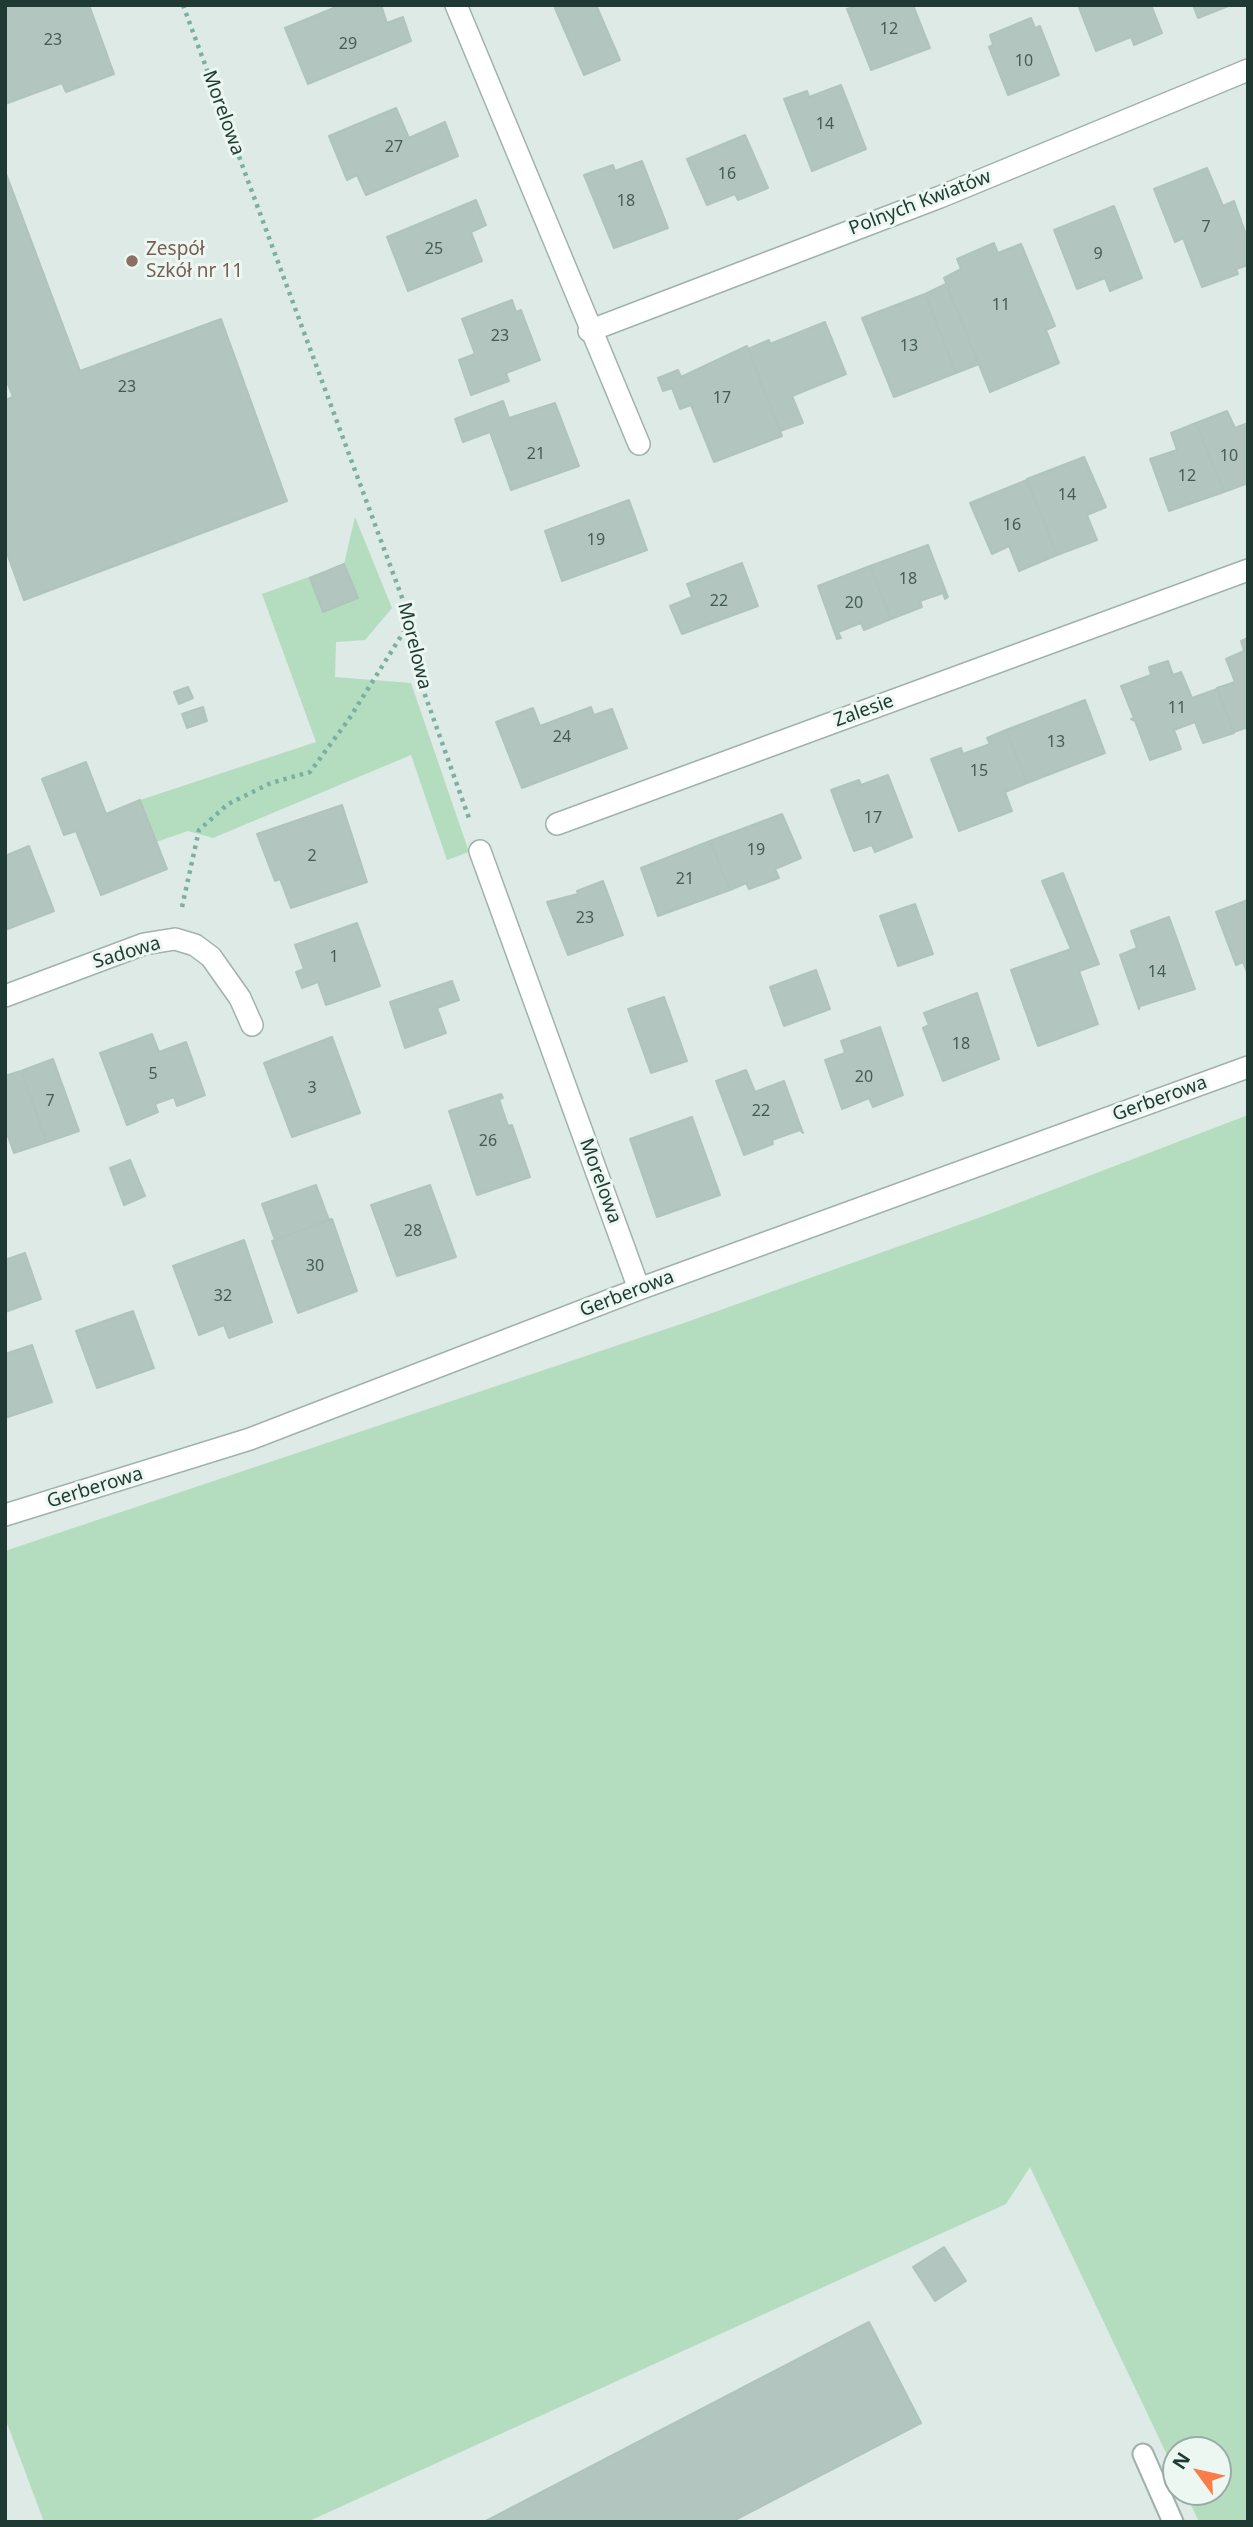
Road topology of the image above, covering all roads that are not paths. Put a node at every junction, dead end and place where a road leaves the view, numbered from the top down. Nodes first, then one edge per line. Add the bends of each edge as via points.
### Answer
1 (456, 5) edge
2 (1248, 70) edge
3 (589, 331) junction
4 (639, 444) dead end
5 (1248, 570) edge
6 (557, 824) dead end
7 (480, 851) road end
8 (5, 996) edge
9 (253, 1025) dead end
10 (1248, 1067) edge
11 (639, 1289) junction
12 (5, 1515) edge
13 (1143, 2454) dead end
14 (1173, 2522) edge

1 - 3 street
2 - 3 street, Polnych Kwiatów via 940,197
3 - 4 street
5 - 6 street, Zalesie
7 - 11 street, Morelowa
8 - 9 street, Sadowa via 144,944 175,939 195,945 211,957
10 - 11 street, Gerberowa
11 - 12 street, Gerberowa via 250,1439
13 - 14 lane

